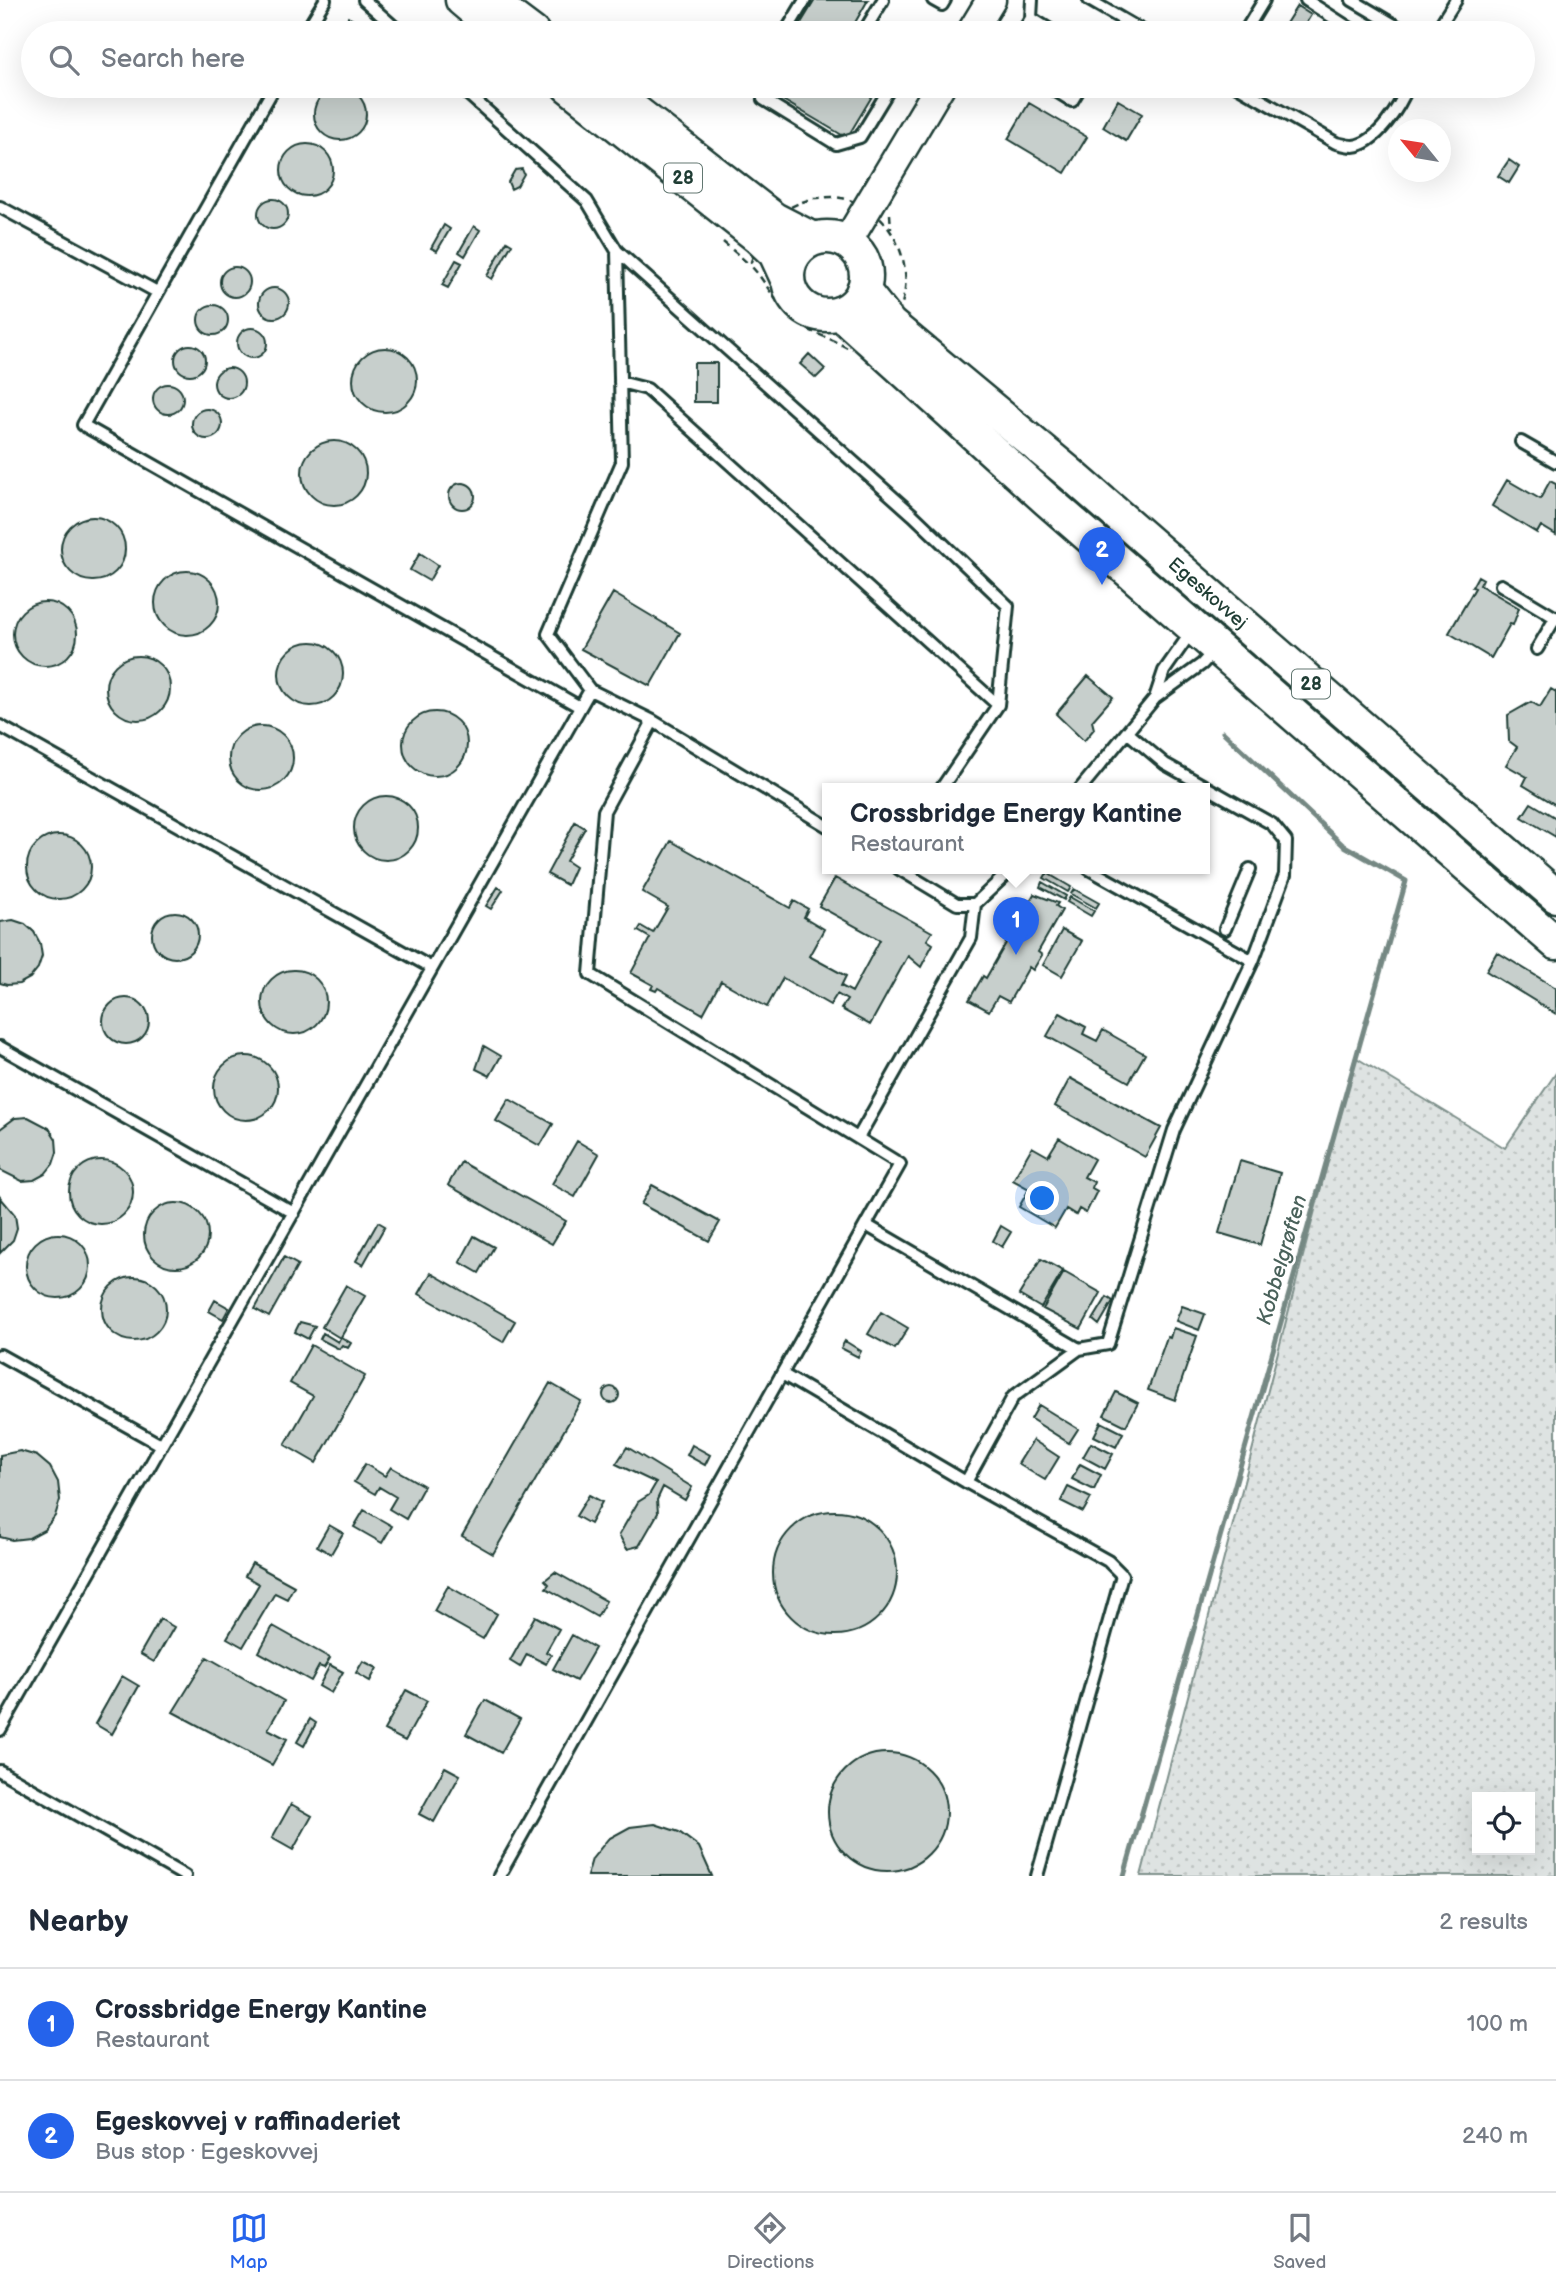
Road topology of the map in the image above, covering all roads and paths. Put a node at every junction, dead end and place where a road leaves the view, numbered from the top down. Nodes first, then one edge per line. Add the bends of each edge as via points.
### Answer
1 (325, 0) edge
2 (364, 0) edge
3 (462, 0) edge
4 (489, 0) edge
5 (804, 0) edge
6 (883, 0) edge
7 (933, 0) edge
8 (945, 0) edge
9 (991, 0) edge
10 (1032, 0) edge
11 (1089, 0) edge
12 (1264, 0) edge
13 (1306, 0) edge
14 (1352, 0) edge
15 (1456, 0) edge
16 (1031, 18) junction
17 (312, 21) edge
18 (388, 21) edge
19 (487, 21) edge
20 (517, 21) edge
21 (792, 21) edge
22 (870, 21) edge
23 (978, 21) edge
24 (1029, 21) edge
25 (1036, 21) edge
26 (1125, 21) edge
27 (1251, 21) edge
28 (1338, 21) edge
29 (1388, 21) edge
30 (1443, 21) edge
31 (268, 98) edge
32 (472, 98) edge
33 (585, 98) edge
34 (616, 98) edge
35 (764, 98) edge
36 (884, 98) edge
37 (933, 98) edge
38 (1258, 98) edge
39 (1403, 98) edge
40 (0, 207) edge
41 (867, 209) junction
42 (766, 228) junction
43 (811, 238) junction
44 (847, 242) junction
45 (617, 251) junction
46 (788, 279) junction
47 (863, 290) junction
48 (157, 292) junction
49 (840, 313) junction
50 (882, 332) junction
51 (620, 382) junction
52 (1521, 442) dead end
53 (1556, 462) edge
54 (1501, 585) dead end
55 (1556, 618) edge
56 (1205, 638) junction
57 (1537, 649) dead end
58 (590, 690) junction
59 (1154, 698) junction
60 (998, 705) junction
61 (580, 707) junction
62 (653, 721) junction
63 (0, 726) edge
64 (1127, 732) junction
65 (945, 783) edge
66 (1085, 783) edge
67 (1199, 783) edge
68 (1210, 789) edge
69 (822, 823) edge
70 (1250, 869) dead end
71 (907, 874) edge
72 (1007, 874) edge
73 (1098, 874) edge
74 (1556, 896) edge
75 (975, 904) junction
76 (1225, 929) dead end
77 (1556, 943) edge
78 (1253, 961) junction
79 (432, 968) junction
80 (0, 1047) edge
81 (858, 1138) junction
82 (294, 1213) junction
83 (866, 1225) junction
84 (1079, 1349) junction
85 (0, 1355) edge
86 (782, 1374) junction
87 (161, 1445) junction
88 (966, 1482) junction
89 (0, 1730) edge
90 (0, 1771) edge
91 (185, 1876) edge
92 (499, 1876) edge
93 (1037, 1876) edge

1 - 17 lane
2 - 18 lane
3 - 19 main road
4 - 20 main road
5 - 21 lane
6 - 22 lane
7 - 8 lane via 942,5
9 - 23 street
10 - 16 lane
11 - 26 lane
12 - 27 lane
13 - 28 lane
14 - 29 lane
15 - 30 lane
16 - 24 lane
16 - 25 lane
31 - 48 lane
32 - 45 lane via 587,201
33 - 42 main road, 28
34 - 42 main road, 28
35 - 36 lane via 836,144 860,137
37 - 41 street
38 - 39 lane via 1336,143 1353,146 1377,132
40 - 48 lane
41 - 42 path via 841,198 814,198 790,205
41 - 44 street
41 - 50 path via 891,229 906,274 902,304
42 - 43 main road, 28
42 - 46 main road, 28
42 - 50 path via 750,265 797,324 849,349
43 - 44 main road, 28 via 831,236
43 - 46 main road via 794,254
44 - 47 main road via 862,257
45 - 51 lane
45 - 60 lane via 913,515 1008,606
46 - 49 main road, 28 via 792,295 804,307 817,314
47 - 49 main road via 856,302
47 - 50 main road, Egeskovvej / 28
48 - 61 lane via 83,425
49 - 50 main road, Egeskovvej / 28
50 - 56 main road, Egeskovvej / 28 via 975,436
50 - 74 main road, Egeskovvej / 28 via 1067,471
51 - 58 lane via 622,462 548,634
51 - 60 lane via 647,389
52 - 53 lane
54 - 55 lane
55 - 57 lane
56 - 59 lane, Egeskovvej via 1164,671
56 - 59 lane, Egeskovvej via 1202,664
56 - 77 main road, Egeskovvej / 28
58 - 61 lane
58 - 62 lane
59 - 64 lane, Egeskovvej
60 - 65 lane
61 - 79 lane
62 - 69 lane
62 - 81 lane via 604,811 590,974
63 - 79 lane
64 - 66 lane, Egeskovvej
64 - 67 lane via 1165,764
68 - 78 lane via 1272,824 1286,841 1285,875
70 - 76 lane
71 - 75 lane via 957,904
72 - 75 lane
73 - 78 lane
75 - 81 lane via 971,938
78 - 84 lane via 1174,1130 1108,1344
79 - 82 lane
80 - 82 lane
81 - 83 lane via 900,1164
82 - 87 lane
83 - 84 lane
83 - 86 lane
84 - 88 lane via 1013,1397
85 - 87 lane
86 - 88 lane
86 - 92 lane
87 - 89 lane
88 - 93 lane via 1108,1561 1122,1575
90 - 91 lane

